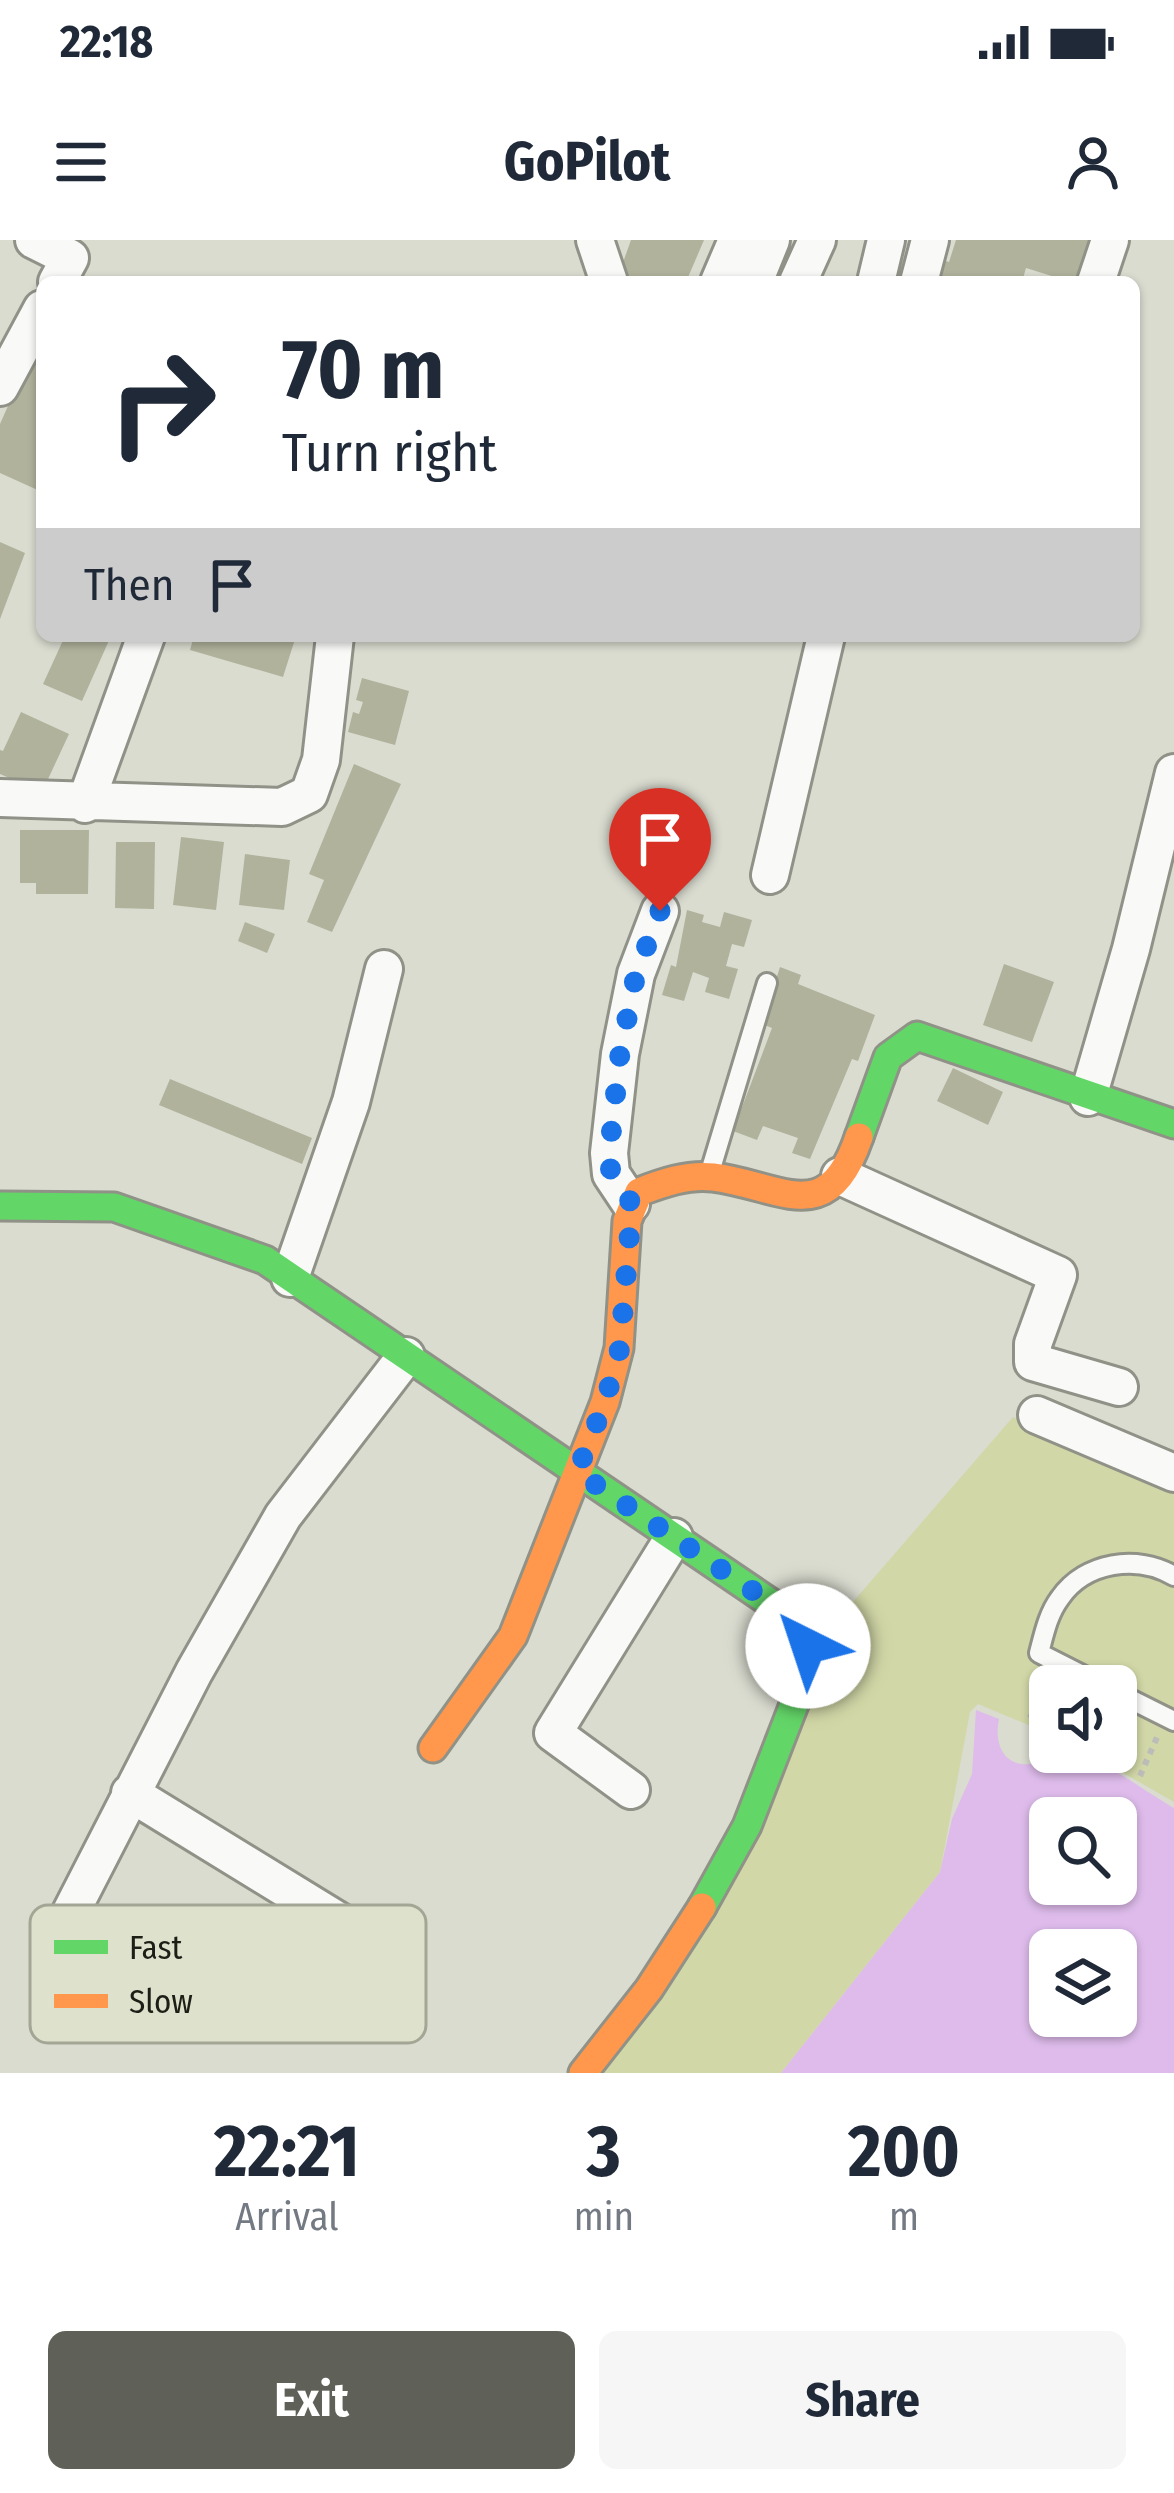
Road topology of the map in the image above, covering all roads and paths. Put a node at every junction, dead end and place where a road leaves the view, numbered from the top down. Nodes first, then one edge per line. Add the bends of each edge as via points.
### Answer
1 (34, 240) edge
2 (595, 240) edge
3 (737, 240) edge
4 (771, 240) edge
5 (817, 240) edge
6 (886, 240) edge
7 (898, 240) edge
8 (930, 240) edge
9 (1110, 240) edge
10 (60, 276) edge
11 (607, 276) edge
12 (721, 276) edge
13 (756, 276) edge
14 (801, 276) edge
15 (877, 276) edge
16 (894, 276) edge
17 (921, 276) edge
18 (1098, 276) edge
19 (36, 320) edge
20 (0, 387) edge
21 (144, 642) edge
22 (334, 642) edge
23 (825, 642) edge
24 (1174, 773) edge
25 (0, 798) edge
26 (86, 803) junction
27 (770, 875) dead end
28 (660, 911) dead end
29 (384, 969) dead end
30 (767, 983) dead end
31 (1088, 1097) junction
32 (1173, 1121) edge
33 (840, 1175) junction
34 (709, 1177) junction
35 (632, 1204) junction
36 (0, 1206) edge
37 (290, 1278) junction
38 (406, 1356) junction
39 (1119, 1388) dead end
40 (1037, 1415) dead end
41 (577, 1472) junction
42 (1174, 1473) edge
43 (674, 1537) junction
44 (1174, 1548) edge
45 (1169, 1573) edge
46 (1054, 1660) junction
47 (1052, 1665) edge
48 (1064, 1665) edge
49 (1137, 1702) edge
50 (1170, 1719) edge
51 (433, 1748) dead end
52 (1140, 1776) dead end
53 (631, 1790) dead end
54 (130, 1793) junction
55 (73, 1905) edge
56 (312, 1905) edge
57 (583, 2073) edge

1 - 10 street via 70,258
2 - 11 street
3 - 12 street
4 - 13 street
5 - 14 street
6 - 15 street
7 - 16 street
8 - 17 street
9 - 18 street
19 - 20 street
21 - 26 street
22 - 26 street via 321,760 309,794 282,807
23 - 27 street
24 - 31 street
25 - 26 street
28 - 35 street via 636,974 609,1153 611,1174
29 - 37 street via 351,1102
30 - 34 lane
31 - 32 street
31 - 33 street via 917,1036 890,1054
33 - 34 street via 818,1195 796,1198
33 - 39 street via 1058,1275 1034,1362
34 - 35 street via 656,1184
35 - 41 street via 620,1348
36 - 37 street via 114,1208 265,1260
37 - 38 street
38 - 41 street
38 - 54 street via 283,1516
40 - 42 street
41 - 43 street
41 - 51 street via 513,1636
43 - 53 street via 553,1733
43 - 57 street via 796,1620 808,1658 745,1831 675,1947
44 - 45 lane
45 - 46 lane via 1136,1562 1081,1576 1046,1626 1039,1653
46 - 47 path
46 - 48 lane
49 - 50 lane
50 - 52 path
54 - 55 street
54 - 56 street

